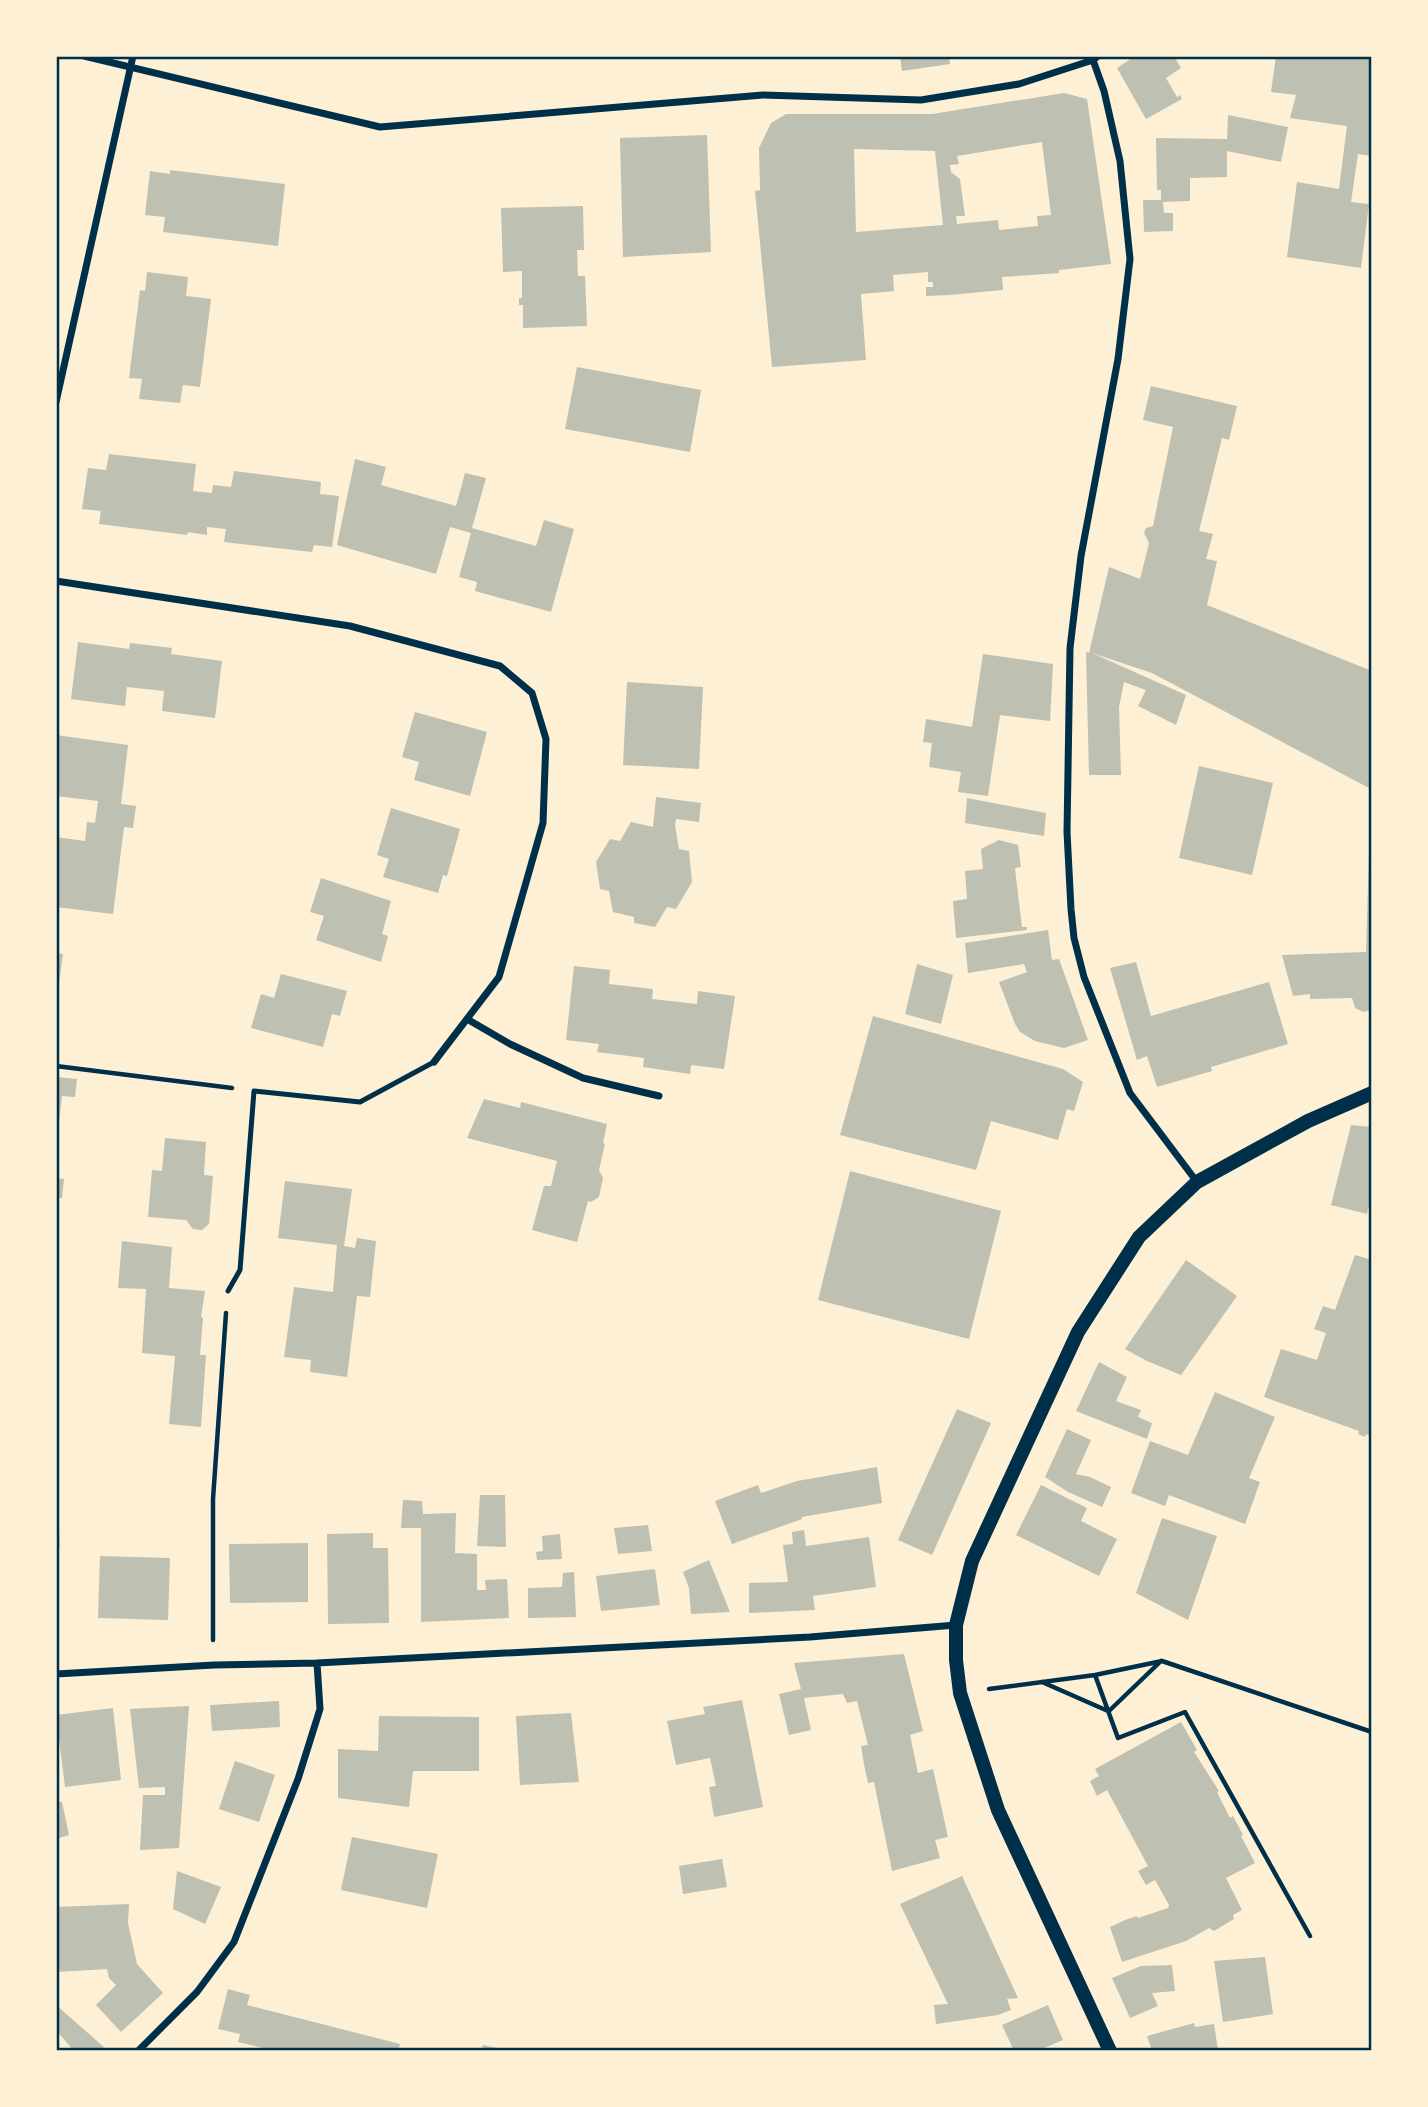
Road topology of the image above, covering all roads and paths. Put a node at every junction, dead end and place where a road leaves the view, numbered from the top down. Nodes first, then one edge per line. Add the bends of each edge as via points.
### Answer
1 (84, 56) edge
2 (133, 56) edge
3 (1095, 58) edge
4 (130, 65) junction
5 (56, 402) edge
6 (56, 581) edge
7 (467, 1019) junction
8 (434, 1062) joint
9 (56, 1066) edge
10 (254, 1091) junction
11 (1372, 1093) edge
12 (659, 1096) dead end
13 (1197, 1182) junction
14 (228, 1291) joint
15 (956, 1625) junction
16 (1162, 1661) junction
17 (317, 1663) junction
18 (214, 1665) junction
19 (56, 1674) edge
20 (1095, 1675) junction
21 (1041, 1682) junction
22 (960, 1693) junction
23 (1109, 1711) junction
24 (1372, 1732) edge
25 (1310, 1936) dead end
26 (138, 2051) edge
27 (1110, 2051) edge

1 - 4 street
2 - 4 street
3 - 4 street via 1019,84 921,100 763,95 380,127
3 - 13 street via 1120,161 1130,260 1070,648 1066,832 1071,909 1084,977 1130,1093
4 - 5 street
6 - 7 street via 349,626 500,666 532,693 546,739 542,823 499,977
7 - 8 street
7 - 12 street via 583,1078
8 - 10 lane via 360,1102
9 - 10 path
10 - 14 lane via 240,1270
11 - 13 main road via 1308,1121
13 - 15 main road via 1139,1237 1078,1332 972,1561
14 - 18 path via 213,1499
15 - 17 street
15 - 22 main road
16 - 20 path
16 - 23 path
16 - 24 path
17 - 18 street
17 - 26 street via 320,1709 298,1779 234,1942 197,1992
18 - 19 street
20 - 21 path
20 - 23 path
21 - 22 path
21 - 23 path
22 - 27 main road via 998,1810
23 - 25 path via 1118,1738 1185,1712

